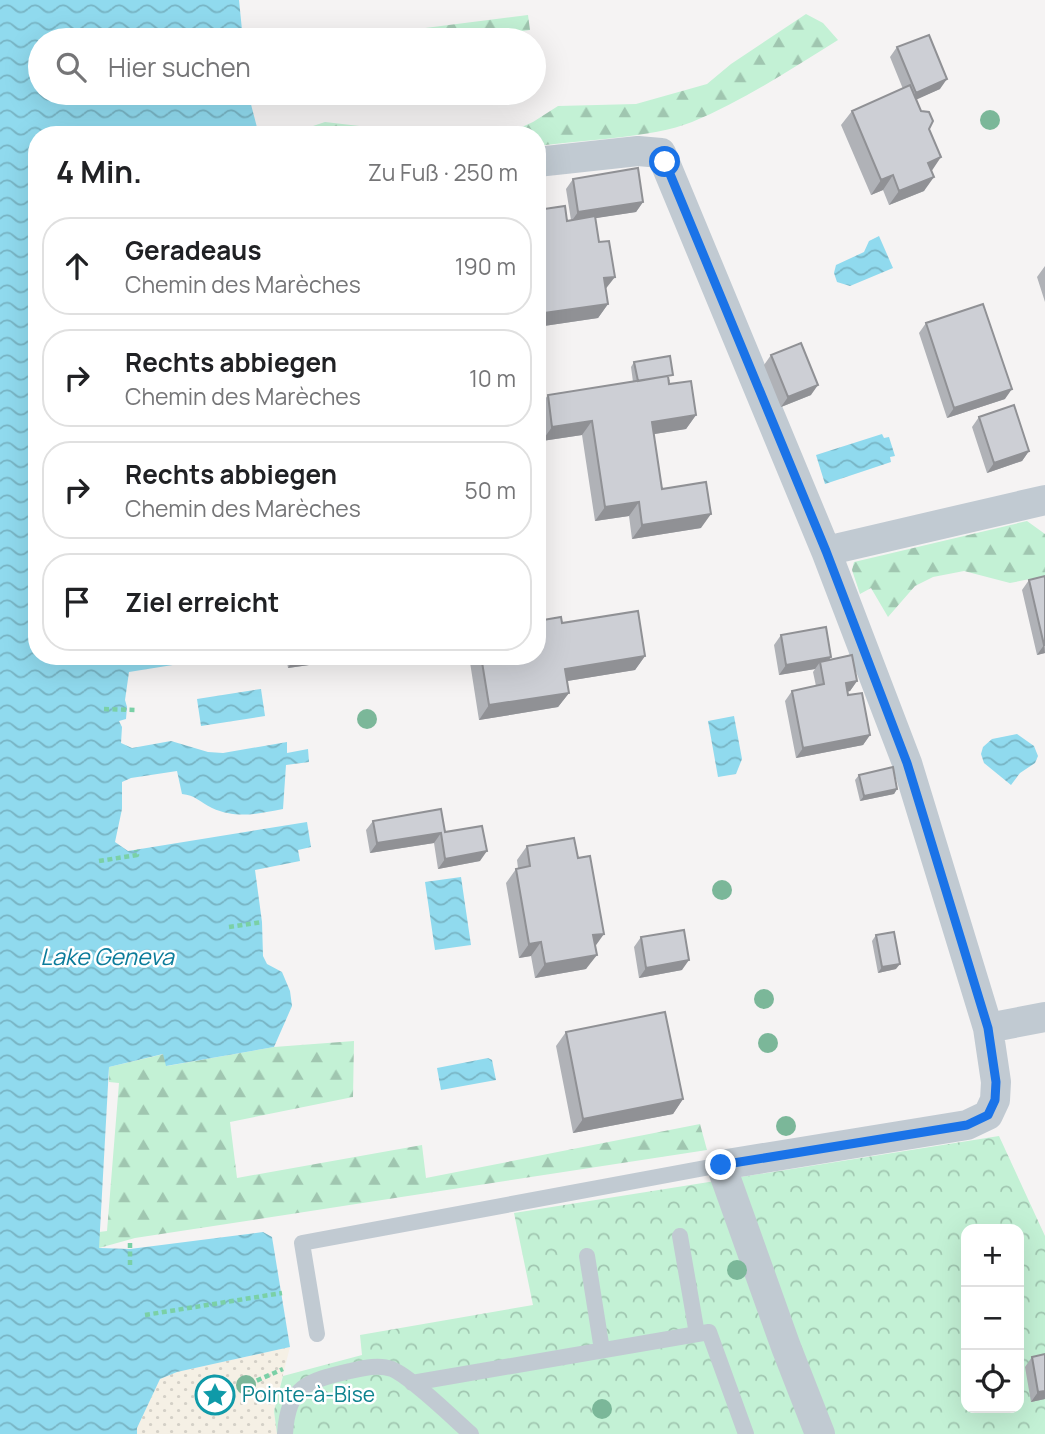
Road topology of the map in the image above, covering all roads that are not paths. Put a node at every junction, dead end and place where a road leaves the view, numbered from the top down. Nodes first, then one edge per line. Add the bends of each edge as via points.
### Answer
1 (546, 161) edge
2 (1045, 500) edge
3 (826, 551) junction
4 (1045, 1017) edge
5 (988, 1028) junction
6 (721, 1165) junction
7 (680, 1236) dead end
8 (587, 1256) dead end
9 (697, 1334) junction
10 (317, 1335) dead end
11 (602, 1350) junction
12 (412, 1383) junction
13 (815, 1432) edge
14 (285, 1434) edge
15 (471, 1434) edge
16 (746, 1434) edge

1 - 3 street via 638,151 661,153
2 - 3 street
3 - 5 street via 907,763
4 - 5 street
5 - 6 street via 996,1082 988,1115 967,1125
6 - 10 lane via 302,1243
6 - 13 street
7 - 9 lane
8 - 11 lane
9 - 11 lane
9 - 16 lane via 709,1332
11 - 12 lane
12 - 14 lane via 380,1366 319,1378 291,1401
12 - 15 lane

